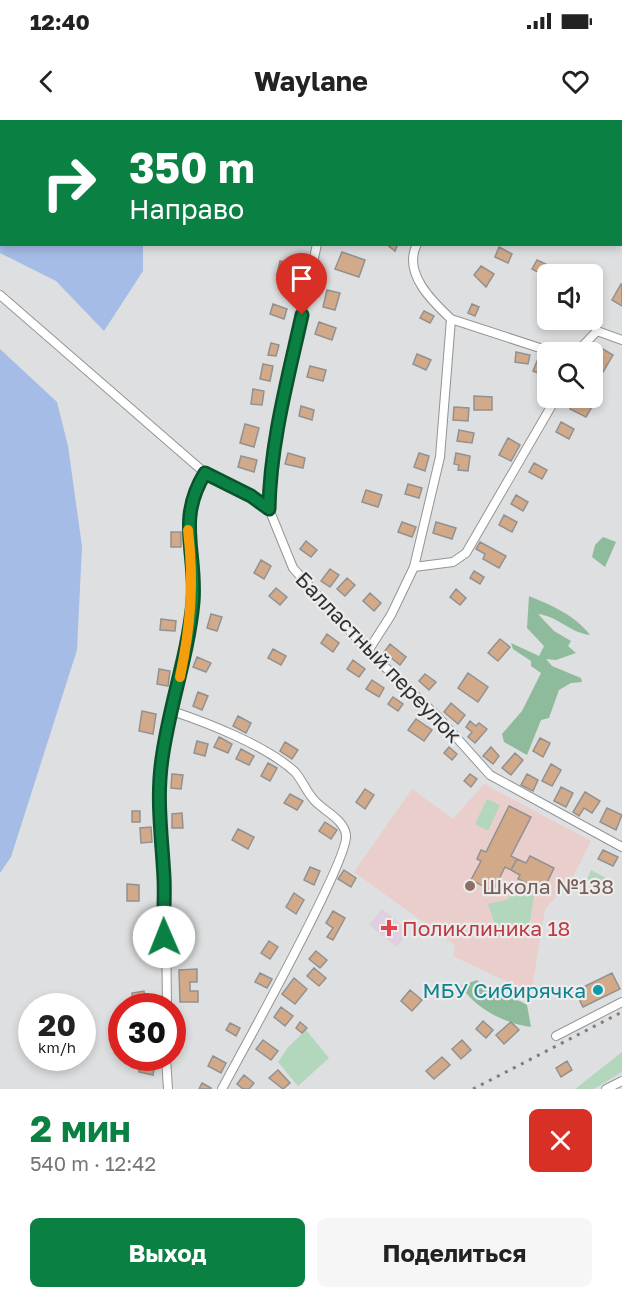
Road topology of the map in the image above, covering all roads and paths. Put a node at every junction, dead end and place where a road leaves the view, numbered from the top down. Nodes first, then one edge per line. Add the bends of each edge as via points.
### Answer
1 (317, 246) edge
2 (416, 246) edge
3 (0, 295) edge
4 (451, 319) junction
5 (622, 340) edge
6 (587, 342) edge
7 (537, 347) edge
8 (550, 408) edge
9 (205, 473) junction
10 (269, 509) junction
11 (414, 567) junction
12 (369, 651) junction
13 (172, 711) junction
14 (622, 847) edge
15 (166, 993) edge
16 (622, 1002) edge
17 (556, 1036) dead end
18 (167, 1071) edge
19 (622, 1081) edge
20 (168, 1089) edge
21 (222, 1089) edge
22 (606, 1089) edge

1 - 10 street, Балластный переулок via 282,406
2 - 4 street via 414,266 420,284
3 - 9 street
4 - 7 street
4 - 11 street via 440,457
5 - 6 street via 597,331
8 - 11 street via 466,553 453,562
9 - 10 street
9 - 13 street via 194,495 187,524 193,602
10 - 12 street, Балластный переулок via 293,568
11 - 12 street
12 - 14 street, Балластный переулок via 439,718 490,775
13 - 15 street via 158,792
13 - 21 street via 216,726 284,765 341,824 347,836 343,853 304,934
16 - 17 street
18 - 20 street
19 - 22 street

